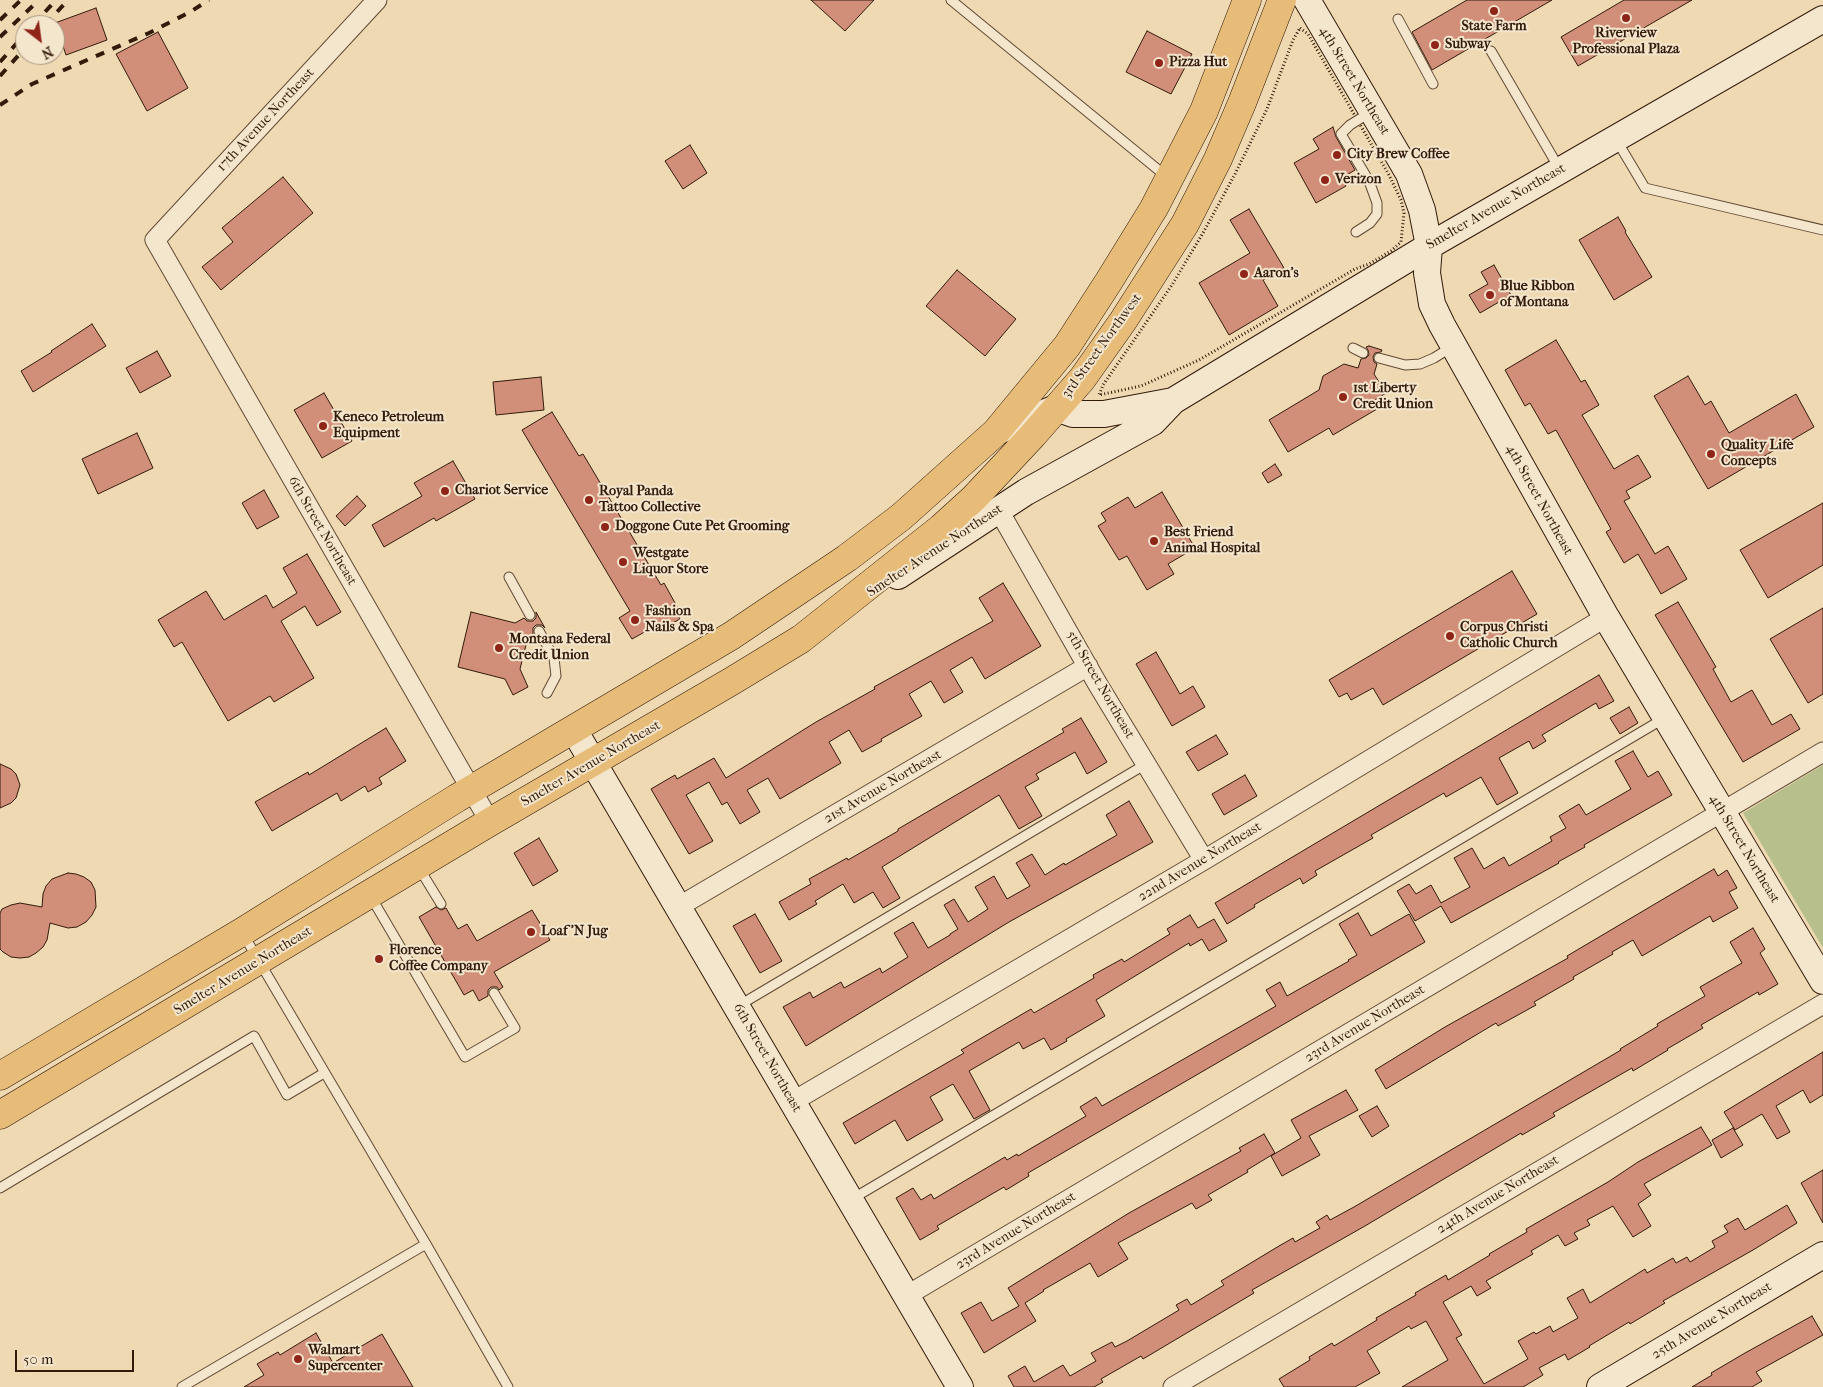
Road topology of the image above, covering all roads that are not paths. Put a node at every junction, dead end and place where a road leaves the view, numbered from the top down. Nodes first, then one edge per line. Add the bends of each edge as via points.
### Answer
1 (377, 0) edge
2 (951, 0) edge
3 (1247, 0) edge
4 (1282, 0) edge
5 (1307, 0) edge
6 (1398, 19) dead end
7 (1823, 19) edge
8 (1490, 51) dead end
9 (1433, 84) dead end
10 (1365, 116) junction
11 (1615, 139) junction
12 (1561, 170) junction
13 (1169, 179) junction
14 (1823, 230) edge
15 (1356, 232) dead end
16 (155, 240) joint
17 (1429, 246) junction
18 (1453, 346) junction
19 (1353, 348) dead end
20 (1363, 353) dead end
21 (1379, 358) dead end
22 (1173, 401) junction
23 (1056, 408) junction
24 (996, 432) junction
25 (998, 509) junction
26 (508, 577) dead end
27 (530, 615) dead end
28 (1606, 617) junction
29 (539, 631) dead end
30 (801, 639) junction
31 (1088, 666) junction
32 (547, 693) dead end
33 (1666, 717) junction
34 (574, 730) junction
35 (1823, 752) edge
36 (593, 763) junction
37 (1146, 764) junction
38 (471, 790) junction
39 (1722, 812) junction
40 (490, 822) junction
41 (1204, 860) junction
42 (417, 866) junction
43 (370, 894) junction
44 (441, 904) dead end
45 (678, 907) junction
46 (242, 932) junction
47 (258, 962) junction
48 (1823, 981) edge
49 (494, 993) dead end
50 (1823, 1004) edge
51 (736, 1007) junction
52 (324, 1073) junction
53 (0, 1076) edge
54 (792, 1102) junction
55 (0, 1115) edge
56 (0, 1188) edge
57 (850, 1200) junction
58 (426, 1244) junction
59 (1823, 1255) edge
60 (906, 1296) junction
61 (182, 1387) edge
62 (508, 1387) edge
63 (960, 1387) edge
64 (1173, 1387) edge
65 (1600, 1387) edge

1 - 16 street, 17th Avenue Northeast
2 - 13 lane
3 - 13 highway, 3rd Street Northwest via 1204,111
4 - 23 highway, 3rd Street Northwest via 1218,159 1185,224 1124,321 1082,379
5 - 10 street, 4th Street Northeast
6 - 9 lane
7 - 11 street, Smelter Avenue Northeast
8 - 12 lane
10 - 15 lane via 1341,134 1369,181 1377,203 1377,214
10 - 17 street, 4th Street Northeast via 1409,174 1422,210
11 - 12 street, Smelter Avenue Northeast
11 - 14 lane via 1645,188
12 - 17 street, Smelter Avenue Northeast
13 - 24 highway, 3rd Street Northwest via 1110,281 1066,346
16 - 38 street, 6th Street Northeast
17 - 18 street, 4th Street Northeast via 1427,273 1432,304
17 - 22 street, Smelter Avenue Northeast
18 - 21 lane via 1420,364 1406,365
18 - 28 street, 4th Street Northeast
19 - 20 lane
22 - 23 street, Smelter Avenue Northeast via 1104,414 1073,414
22 - 25 street, Smelter Avenue Northeast via 1153,422
23 - 24 street
23 - 30 highway, 3rd Street Northwest via 968,504
24 - 34 highway, 3rd Street Northwest via 901,517 848,558 731,636
25 - 30 street, Smelter Avenue Northeast
25 - 31 street, 5th Street Northeast
26 - 27 lane
28 - 33 street, 4th Street Northeast
28 - 41 street, 22nd Avenue Northeast
29 - 32 lane via 554,658 556,676
30 - 36 highway, Smelter Avenue Northeast
31 - 37 street, 5th Street Northeast
31 - 45 street, 21st Avenue Northeast
33 - 39 street, 4th Street Northeast
33 - 57 lane
34 - 36 street, 6th Street Northeast
34 - 38 highway
35 - 39 street, 23rd Avenue Northeast
36 - 40 highway, Smelter Avenue Northeast
36 - 45 street, 6th Street Northeast
37 - 41 street, 5th Street Northeast
37 - 51 lane
38 - 40 street, 6th Street Northeast
38 - 46 highway
39 - 48 street, 4th Street Northeast
39 - 60 street, 23rd Avenue Northeast
40 - 42 highway, Smelter Avenue Northeast
41 - 54 street, 22nd Avenue Northeast
42 - 43 highway, Smelter Avenue Northeast
42 - 44 lane
43 - 47 highway, Smelter Avenue Northeast
43 - 49 lane via 465,1057 515,1028
45 - 51 street, 6th Street Northeast
46 - 47 lane
46 - 53 highway
47 - 52 lane
47 - 55 highway, Smelter Avenue Northeast
50 - 64 street, 24th Avenue Northeast
51 - 54 street, 6th Street Northeast
52 - 56 lane via 287,1094 254,1036
52 - 58 lane
54 - 57 street, 6th Street Northeast
57 - 60 street, 6th Street Northeast
58 - 61 lane
58 - 62 lane
59 - 65 street, 25th Avenue Northeast
60 - 63 street, 6th Street Northeast

